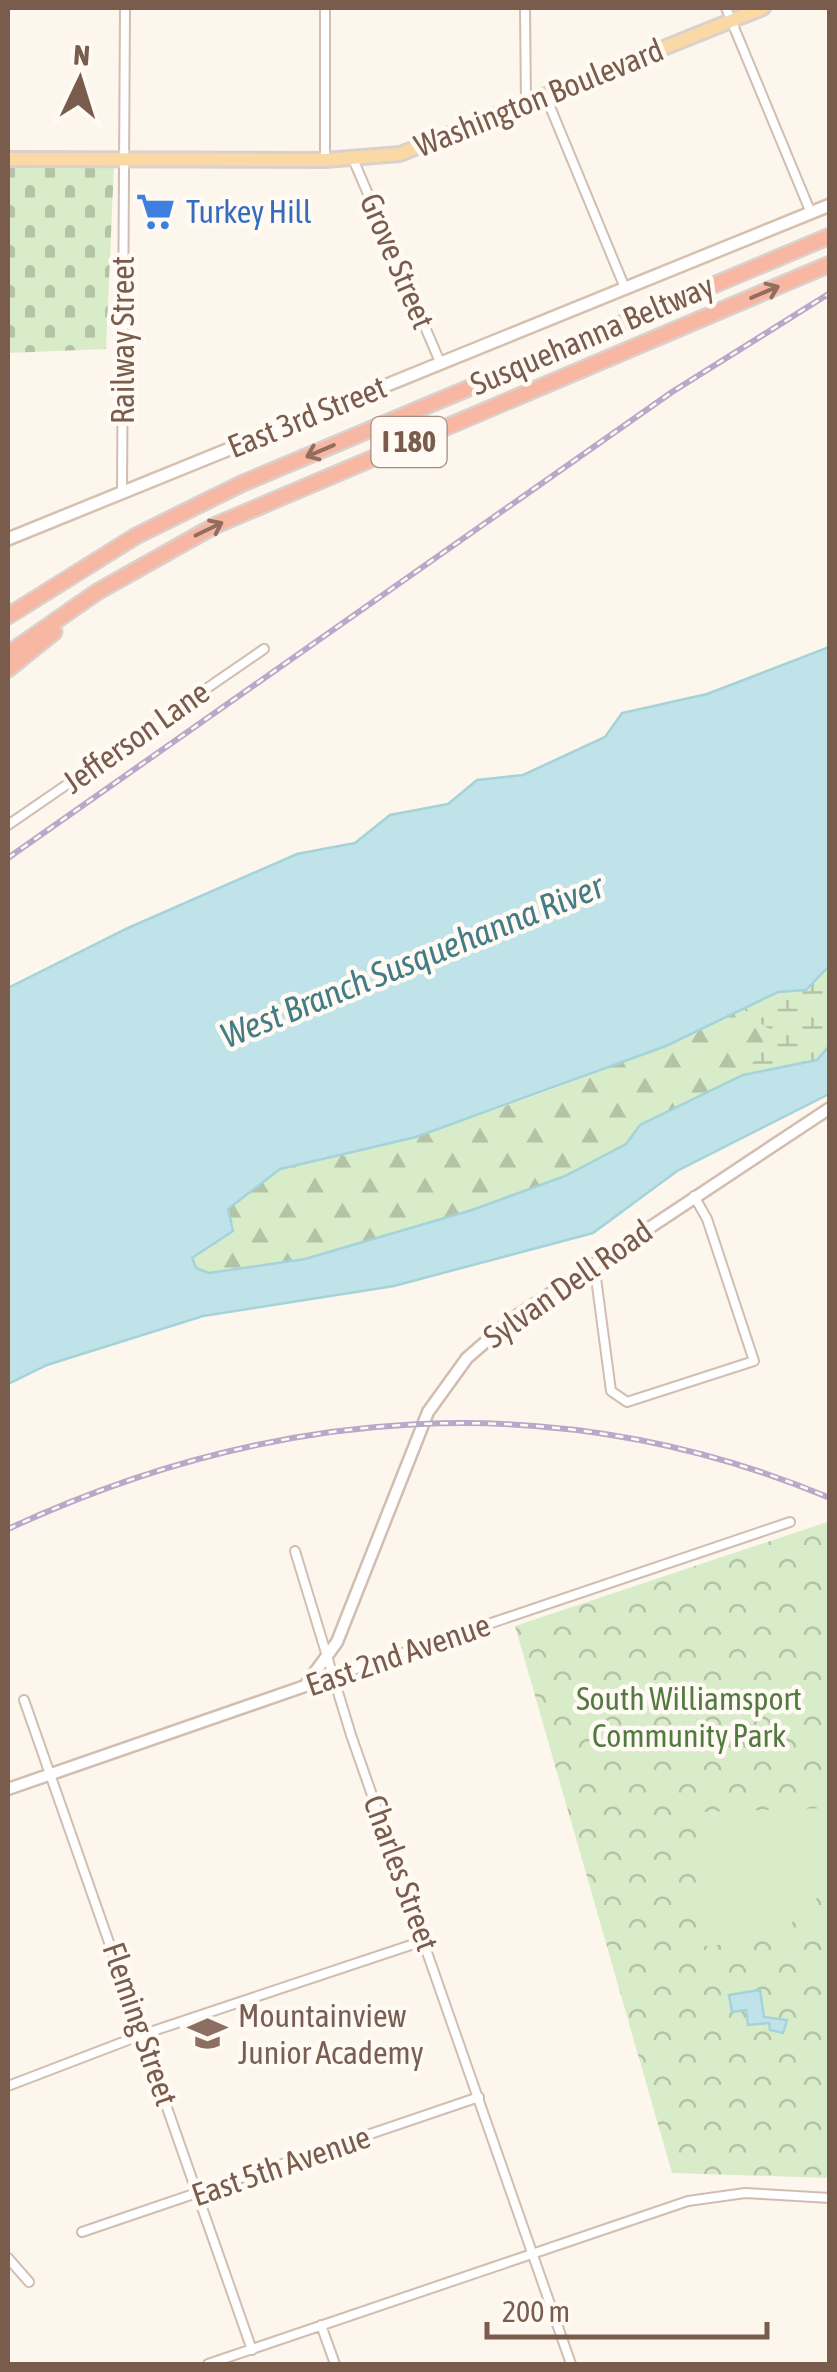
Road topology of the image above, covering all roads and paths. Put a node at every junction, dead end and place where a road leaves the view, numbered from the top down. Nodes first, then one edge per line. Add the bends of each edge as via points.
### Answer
1 (125, 8) edge
2 (325, 8) edge
3 (525, 8) edge
4 (764, 8) edge
5 (729, 14) edge
6 (546, 96) junction
7 (526, 104) junction
8 (8, 158) edge
9 (124, 159) junction
10 (354, 159) junction
11 (326, 160) junction
12 (830, 206) edge
13 (811, 213) junction
14 (830, 236) edge
15 (830, 264) edge
16 (625, 288) junction
17 (440, 362) junction
18 (122, 493) junction
19 (8, 539) edge
20 (175, 546) junction
21 (8, 616) edge
22 (264, 648) dead end
23 (8, 654) edge
24 (8, 669) edge
25 (8, 825) edge
26 (830, 1108) edge
27 (694, 1196) junction
28 (594, 1264) junction
29 (790, 1522) dead end
30 (295, 1550) dead end
31 (329, 1658) junction
32 (332, 1678) junction
33 (305, 1686) junction
34 (24, 1700) dead end
35 (48, 1776) junction
36 (8, 1790) edge
37 (426, 1940) junction
38 (144, 2034) junction
39 (8, 2086) edge
40 (479, 2097) junction
41 (196, 2194) junction
42 (830, 2198) edge
43 (82, 2232) dead end
44 (533, 2254) junction
45 (8, 2258) edge
46 (29, 2282) dead end
47 (321, 2325) junction
48 (252, 2350) junction
49 (208, 2364) edge
50 (335, 2364) edge
51 (571, 2364) edge

1 - 9 street, Railway Street
2 - 11 street
3 - 7 street
4 - 5 main road, Washington Boulevard
5 - 6 main road, Washington Boulevard
5 - 13 street
6 - 7 main road, Washington Boulevard
6 - 16 street
7 - 10 main road, Washington Boulevard via 414,150
8 - 9 main road, Washington Boulevard
9 - 11 main road, Washington Boulevard
9 - 18 street, Railway Street
10 - 11 main road, Washington Boulevard
10 - 17 street, Grove Street
12 - 13 main road, East 3rd Street
13 - 16 main road, East 3rd Street
14 -> 21 highway, Susquehanna Beltway / I 180 via 241,484 136,536
20 -> 15 highway, Susquehanna Beltway / I 180
16 - 17 main road, East 3rd Street
17 - 18 main road, East 3rd Street
18 - 19 main road, East 3rd Street
20 - 23 highway, Susquehanna Beltway / I 180
20 - 24 highway
22 - 25 street, Jefferson Lane
26 - 27 street, Sylvan Dell Road
27 - 28 street, Sylvan Dell Road
27 - 28 street via 754,1361 618,1400 611,1391
28 - 31 street, Sylvan Dell Road via 485,1339 452,1375 418,1431
29 - 32 street, East 2nd Avenue
30 - 31 street, Charles Street
31 - 32 street, Charles Street
31 - 33 street, Sylvan Dell Road
32 - 33 street, East 2nd Avenue
32 - 37 street, Charles Street
33 - 35 street, East 2nd Avenue
34 - 35 street, Fleming Street
35 - 36 street, East 2nd Avenue
35 - 38 street, Fleming Street
37 - 38 street
37 - 40 street, Charles Street
38 - 39 street
38 - 41 street, Fleming Street
40 - 41 street, East 5th Avenue
40 - 44 street, Charles Street
41 - 43 street, East 5th Avenue
41 - 48 street, Fleming Street
42 - 44 street via 712,2196
44 - 47 street
44 - 51 street, Charles Street
45 - 46 street
47 - 48 street
47 - 50 street
48 - 49 street

